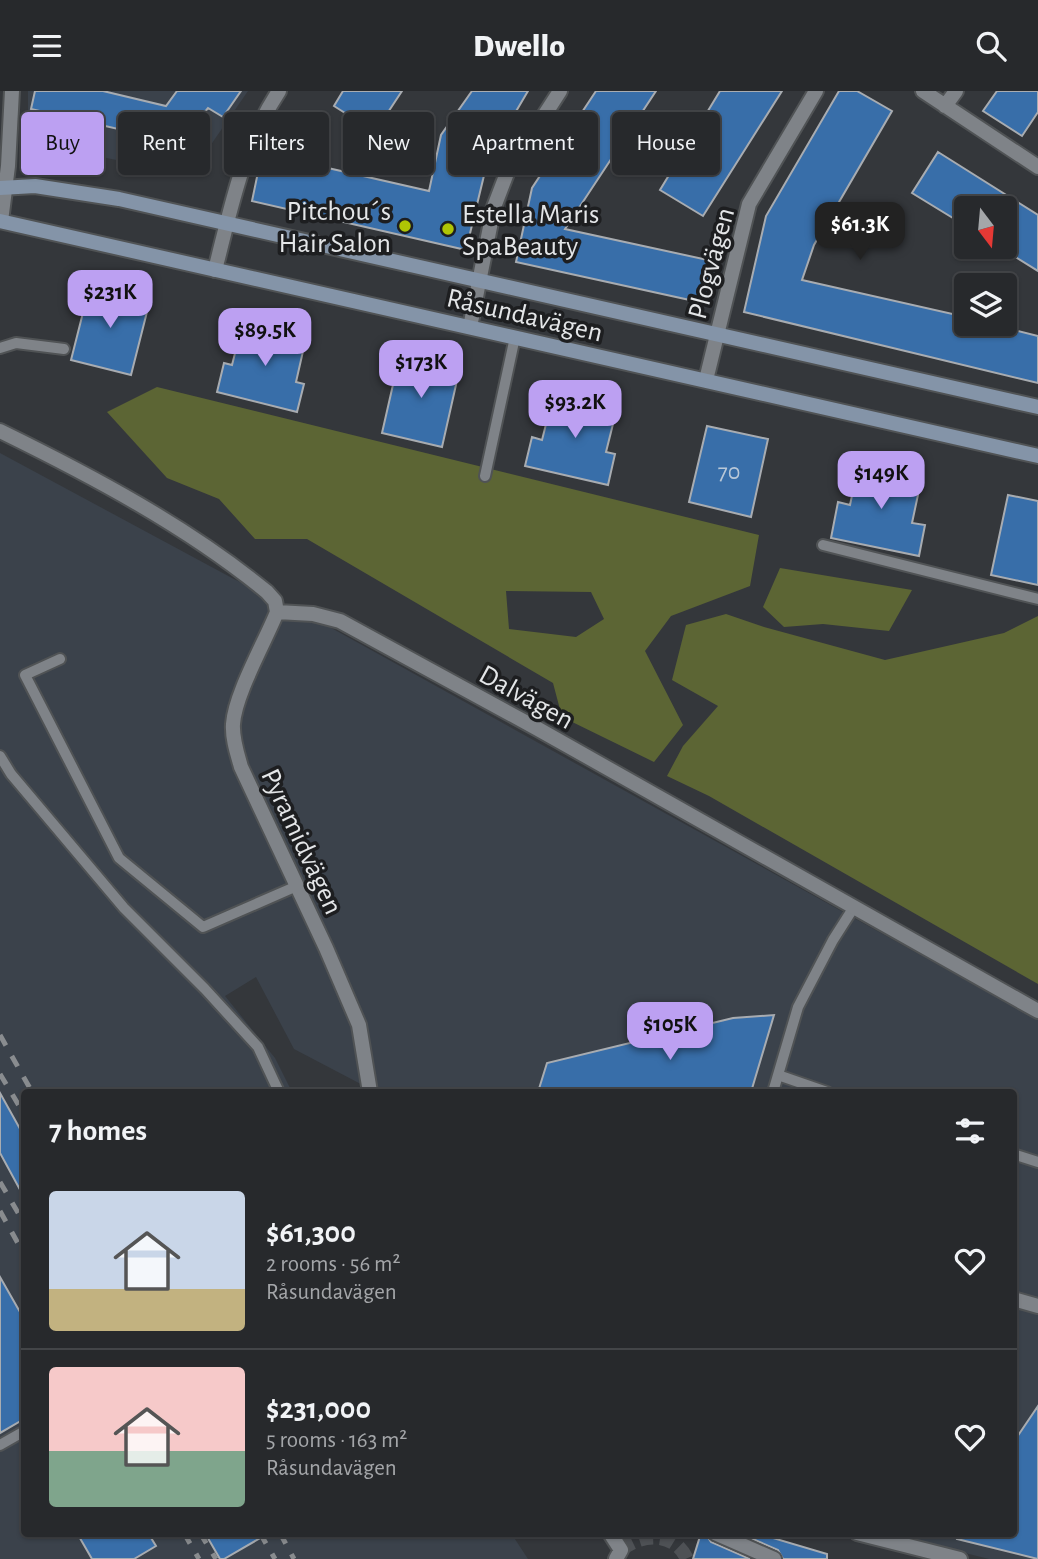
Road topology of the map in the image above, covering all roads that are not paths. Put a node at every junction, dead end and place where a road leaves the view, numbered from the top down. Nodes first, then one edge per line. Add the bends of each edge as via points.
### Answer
1 (12, 91) edge
2 (279, 91) edge
3 (560, 91) edge
4 (816, 91) edge
5 (923, 91) edge
6 (956, 91) edge
7 (945, 106) junction
8 (4, 165) edge
9 (1038, 167) edge
10 (3, 188) edge
11 (1, 221) edge
12 (227, 223) junction
13 (215, 270) junction
14 (480, 281) junction
15 (470, 327) junction
16 (716, 334) junction
17 (515, 337) junction
18 (0, 348) edge
19 (64, 349) dead end
20 (706, 380) junction
21 (1038, 407) edge
22 (0, 431) edge
23 (1038, 456) edge
24 (485, 476) dead end
25 (823, 545) dead end
26 (1038, 599) edge
27 (277, 612) junction
28 (60, 659) dead end
29 (0, 755) edge
30 (297, 886) junction
31 (854, 907) junction
32 (1038, 1011) edge
33 (778, 1075) junction
34 (278, 1089) edge
35 (370, 1089) edge
36 (774, 1089) edge
37 (818, 1089) edge
38 (1017, 1155) edge
39 (1038, 1162) edge
40 (1017, 1300) edge
41 (1038, 1306) edge
42 (21, 1433) dead end
43 (0, 1445) edge
44 (611, 1537) edge
45 (724, 1537) edge
46 (873, 1537) edge
47 (618, 1555) edge
48 (775, 1559) edge
49 (960, 1559) edge

1 - 8 street
2 - 12 street via 242,164
3 - 14 street via 507,173 494,207
4 - 16 street, Plogvägen via 749,204
5 - 7 street
6 - 7 street
7 - 9 street
8 - 10 street
10 - 11 street
10 - 12 street, Råsundavägen via 36,186
11 - 13 street, Råsundavägen
12 - 13 street
12 - 14 street, Råsundavägen
13 - 15 street, Råsundavägen
14 - 15 street
14 - 16 street, Råsundavägen
15 - 17 street, Råsundavägen
16 - 20 street, Plogvägen
16 - 21 street, Råsundavägen
17 - 20 street, Råsundavägen
17 - 24 lane
18 - 19 lane via 16,343
20 - 23 street, Råsundavägen
22 - 27 street via 207,545 267,592
25 - 26 lane
27 - 30 street, Pyramidvägen via 232,726 241,767
27 - 31 street, Dalvägen via 340,621
28 - 30 lane via 25,675 119,858 203,927
29 - 34 lane via 10,774 124,908 258,1047
30 - 35 street, Pyramidvägen via 359,1025
31 - 32 street, Dalvägen
31 - 33 lane via 798,1007
33 - 36 lane
33 - 37 lane
38 - 39 lane
40 - 41 street
42 - 43 lane
44 - 47 street
45 - 48 street
46 - 49 street

